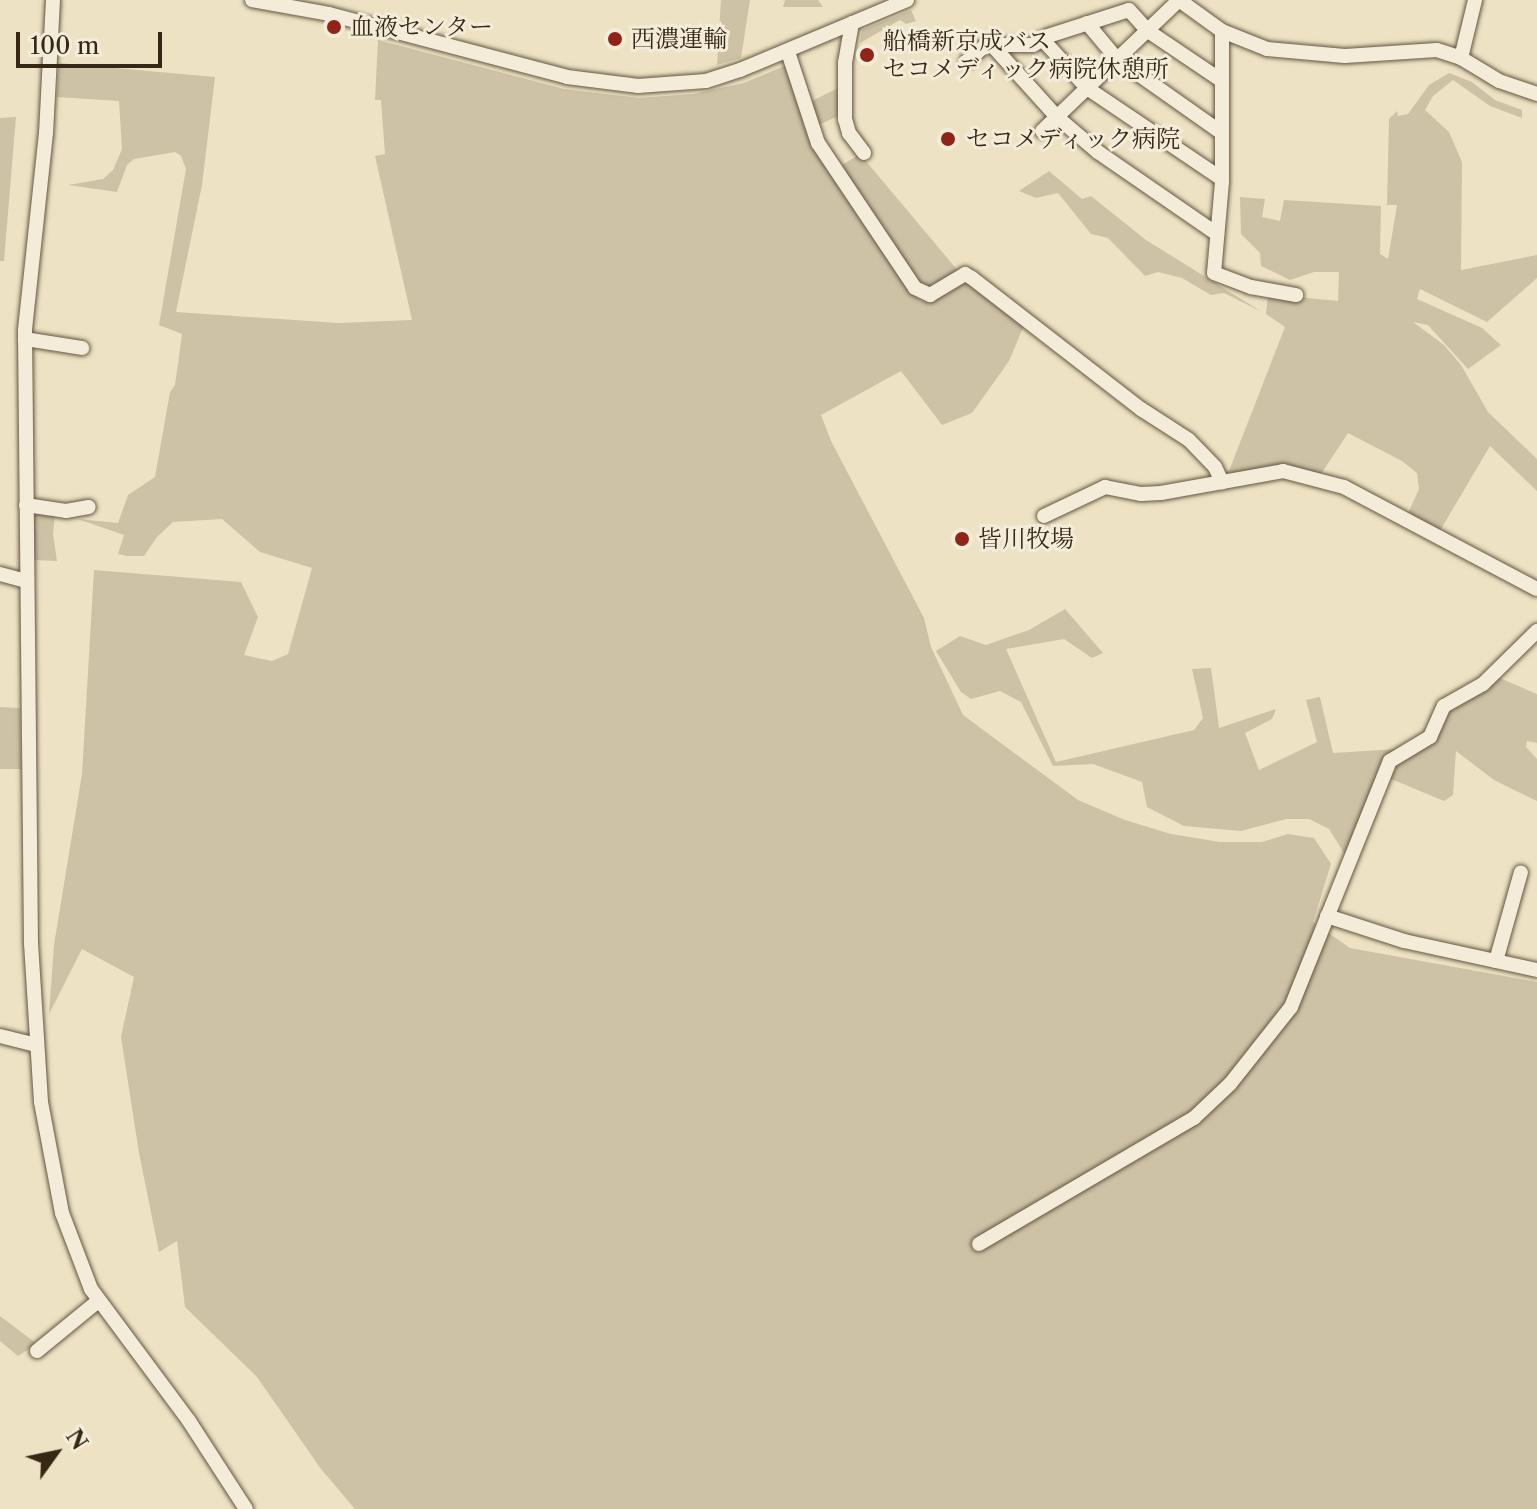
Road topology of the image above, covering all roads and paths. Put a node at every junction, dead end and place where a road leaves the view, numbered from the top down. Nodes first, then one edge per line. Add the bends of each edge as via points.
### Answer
1 (53, 0) edge
2 (252, 0) edge
3 (907, 0) edge
4 (1179, 0) edge
5 (1475, 0) edge
6 (852, 23) junction
7 (1087, 23) junction
8 (1148, 31) junction
9 (1222, 31) junction
10 (1042, 39) junction
11 (991, 44) junction
12 (788, 52) junction
13 (1461, 58) junction
14 (1117, 59) junction
15 (967, 61) dead end
16 (1222, 81) junction
17 (1087, 88) junction
18 (1537, 94) edge
19 (1057, 117) junction
20 (1042, 131) dead end
21 (1222, 133) junction
22 (864, 153) dead end
23 (1222, 179) junction
24 (1217, 234) junction
25 (1296, 295) dead end
26 (25, 339) junction
27 (82, 348) dead end
28 (1222, 482) junction
29 (26, 505) junction
30 (89, 507) dead end
31 (1044, 516) dead end
32 (0, 574) edge
33 (26, 581) junction
34 (1537, 589) edge
35 (1537, 631) edge
36 (1521, 872) dead end
37 (1327, 916) junction
38 (1496, 961) junction
39 (1537, 970) edge
40 (0, 1036) edge
41 (35, 1045) junction
42 (979, 1244) dead end
43 (98, 1301) junction
44 (37, 1351) dead end
45 (246, 1509) edge

1 - 26 street
2 - 12 street via 329,14 613,86 706,81
3 - 6 street
4 - 8 street
4 - 9 street
5 - 13 street
6 - 12 street
6 - 22 street via 845,62 845,119
7 - 8 street via 1129,10
7 - 10 street
7 - 14 street
8 - 14 street
8 - 16 street
9 - 13 street via 1283,51 1345,56 1421,50
9 - 16 street
10 - 11 street via 1033,45
10 - 17 street
11 - 15 street
11 - 19 street
12 - 28 street via 818,143 915,288 930,295 965,274 972,278 1189,440
13 - 18 street via 1499,81
14 - 17 street
14 - 21 street
16 - 21 street
17 - 19 street
17 - 23 street
19 - 20 street
19 - 24 street via 1098,152
21 - 23 street
23 - 24 street
24 - 25 street via 1214,273
26 - 27 street
26 - 29 street
28 - 31 street via 1141,494 1105,487
28 - 34 street via 1283,471 1344,487
29 - 30 street via 66,511
29 - 33 street
32 - 33 street
33 - 41 street
35 - 37 street via 1483,684 1444,706 1430,737 1390,761
36 - 38 street
37 - 38 street via 1404,941
37 - 42 street via 1291,1007 1214,1101 1194,1118
38 - 39 street
40 - 41 street
41 - 43 street via 51,1169 66,1226
43 - 44 street
43 - 45 street via 189,1421

